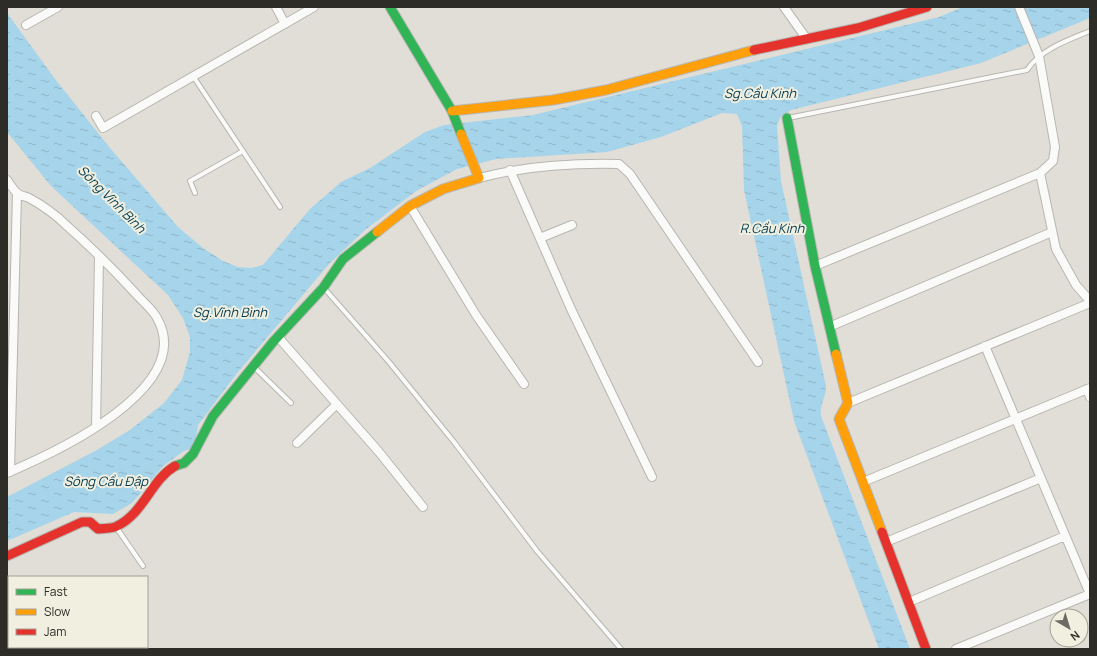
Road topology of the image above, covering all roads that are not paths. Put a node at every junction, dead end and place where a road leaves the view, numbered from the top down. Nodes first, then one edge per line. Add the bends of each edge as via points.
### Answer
1 (58, 7) edge
2 (276, 7) edge
3 (314, 7) edge
4 (390, 7) edge
5 (784, 7) edge
6 (927, 7) edge
7 (1019, 7) edge
8 (285, 24) junction
9 (26, 25) dead end
10 (1090, 30) edge
11 (806, 38) junction
12 (1038, 54) junction
13 (194, 76) junction
14 (453, 114) junction
15 (96, 116) dead end
16 (787, 118) joint
17 (243, 151) junction
18 (510, 170) junction
19 (1040, 173) junction
20 (479, 178) junction
21 (7, 180) edge
22 (17, 193) junction
23 (194, 193) dead end
24 (410, 206) junction
25 (280, 207) dead end
26 (572, 225) dead end
27 (1052, 232) junction
28 (540, 238) junction
29 (99, 257) junction
30 (815, 266) junction
31 (323, 288) junction
32 (1090, 302) edge
33 (829, 327) junction
34 (278, 337) junction
35 (985, 346) junction
36 (758, 362) dead end
37 (253, 366) junction
38 (524, 384) dead end
39 (1088, 389) edge
40 (1090, 397) edge
41 (291, 403) dead end
42 (848, 403) junction
43 (337, 404) junction
44 (1016, 419) junction
45 (96, 427) junction
46 (297, 443) dead end
47 (8, 472) edge
48 (652, 477) dead end
49 (1041, 478) junction
50 (863, 482) junction
51 (423, 507) dead end
52 (116, 527) junction
53 (1065, 536) junction
54 (886, 542) junction
55 (7, 556) edge
56 (142, 566) dead end
57 (1090, 594) edge
58 (908, 602) junction
59 (621, 649) edge
60 (926, 649) edge
61 (956, 649) edge

1 - 9 street
2 - 8 street
3 - 8 street
4 - 14 street
5 - 11 street
6 - 11 street via 858,28
7 - 12 street
8 - 13 street
10 - 12 lane
11 - 14 street via 606,90
12 - 16 lane via 1027,70
12 - 19 street via 1055,147 1053,161
13 - 15 street via 103,128
13 - 17 lane
14 - 20 street
16 - 30 street
17 - 23 lane via 190,181
17 - 25 lane
18 - 20 street
18 - 28 street
18 - 36 street via 619,164 630,174
19 - 27 street
19 - 30 street
20 - 24 street via 442,189
21 - 22 street
22 - 29 street via 29,198 65,223
22 - 47 street
24 - 31 street via 343,259
24 - 38 street via 476,315
26 - 28 street
27 - 32 street via 1056,249 1076,285
27 - 33 street
28 - 48 street via 571,309
29 - 45 street
29 - 45 street via 157,317 164,343 160,361 138,396
30 - 33 street
31 - 34 street
31 - 59 lane via 389,362 537,551
32 - 35 street
33 - 42 street
34 - 37 street
34 - 43 street
35 - 42 street
35 - 44 street
37 - 41 lane
37 - 52 street via 213,416 193,454 184,463 174,466 158,481 140,508
39 - 40 street
39 - 44 street
42 - 50 street via 839,419
43 - 46 street
43 - 51 street
44 - 49 street
44 - 50 street
45 - 47 street via 48,456
49 - 53 street
49 - 54 street
50 - 54 street
52 - 55 street via 98,529 90,522 82,522
52 - 56 lane
53 - 57 street
53 - 58 street
54 - 58 street
57 - 61 street
58 - 60 street

